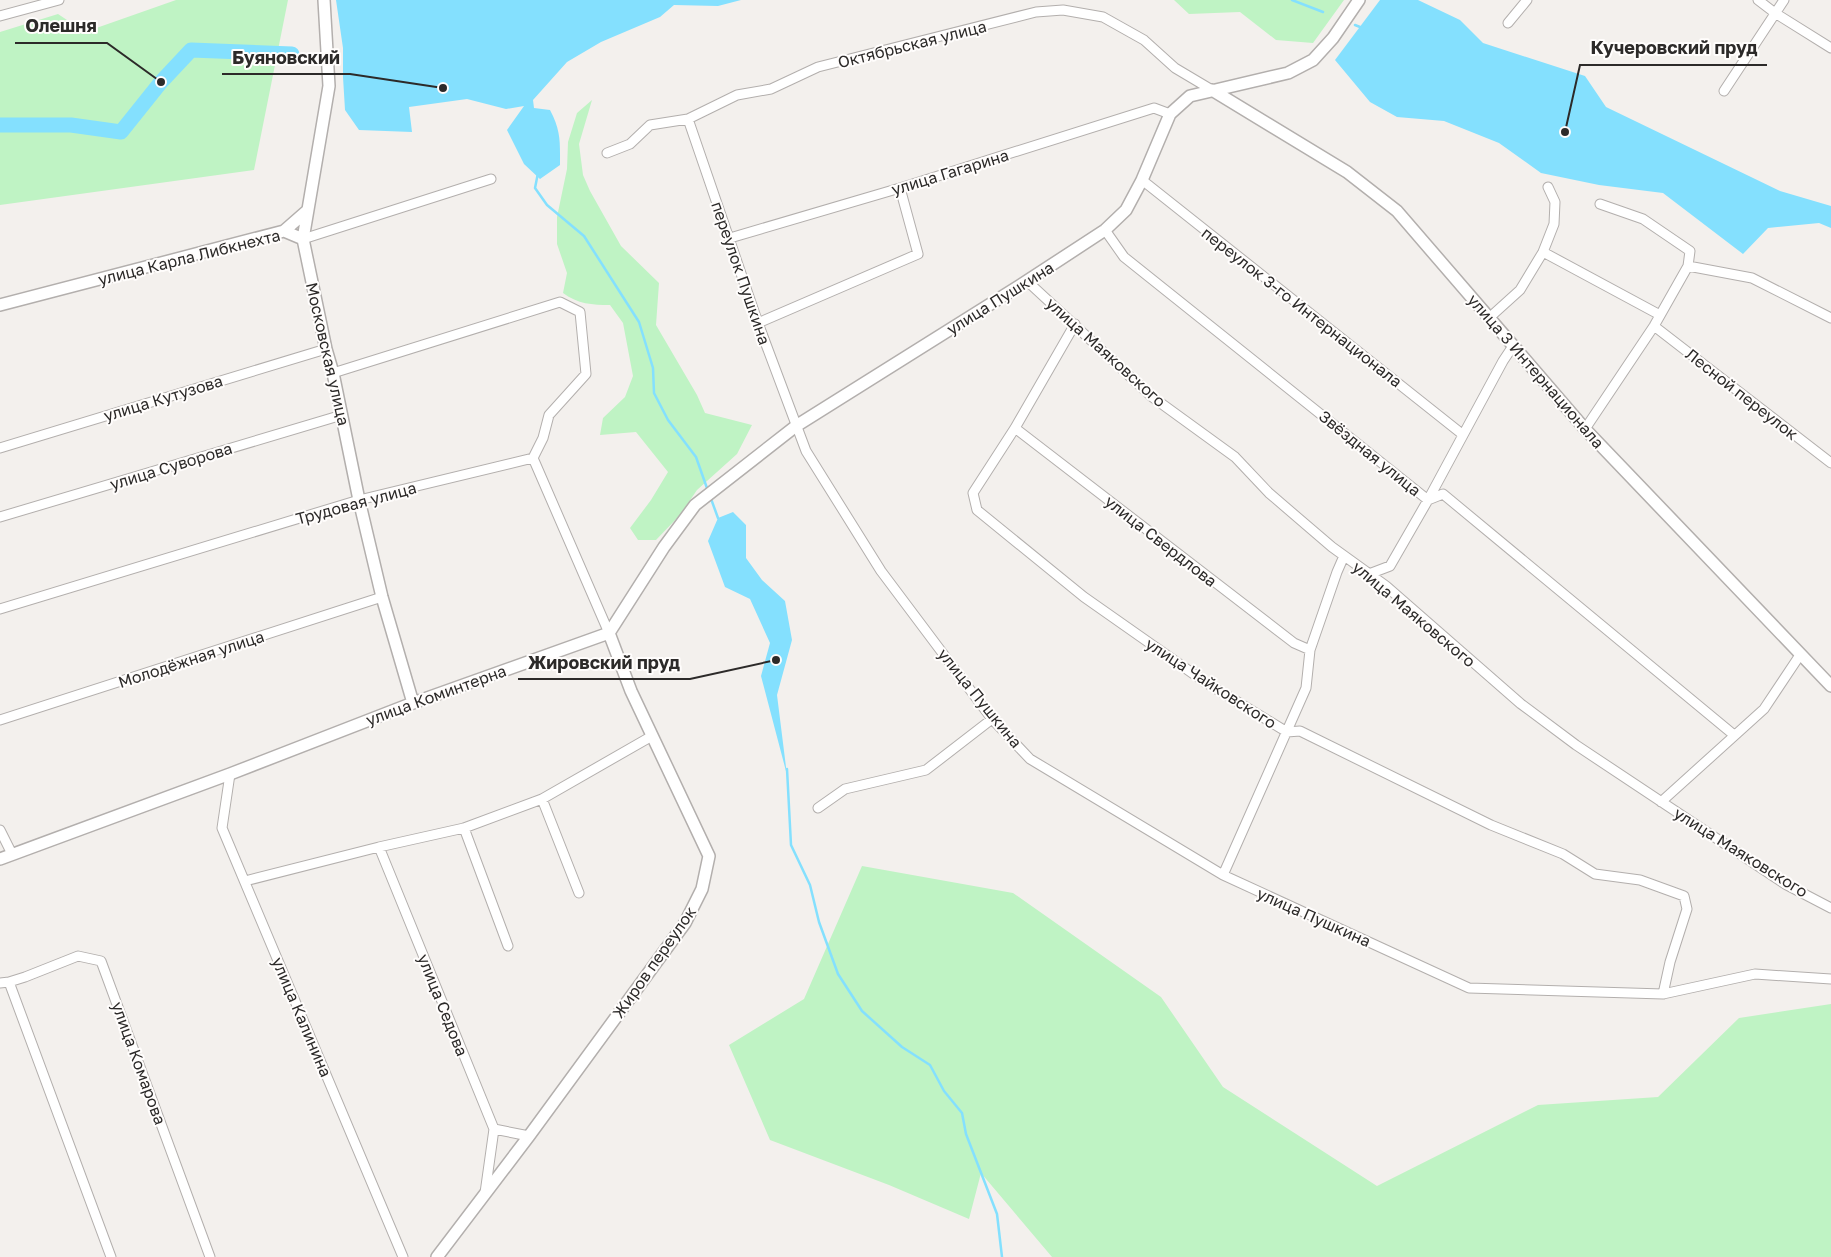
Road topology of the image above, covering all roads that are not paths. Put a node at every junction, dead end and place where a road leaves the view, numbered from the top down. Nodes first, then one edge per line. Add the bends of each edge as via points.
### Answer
1 (59, 0) edge
2 (324, 0) edge
3 (1359, 0) edge
4 (1527, 0) edge
5 (1758, 0) edge
6 (1784, 0) edge
7 (1775, 13) junction
8 (0, 16) edge
9 (1508, 23) dead end
10 (1831, 48) edge
11 (1212, 90) junction
12 (1724, 91) dead end
13 (1170, 114) junction
14 (688, 119) junction
15 (607, 153) dead end
16 (490, 178) dead end
17 (1142, 180) junction
18 (1548, 187) dead end
19 (900, 188) junction
20 (1600, 204) dead end
21 (308, 210) junction
22 (1105, 230) junction
23 (284, 231) junction
24 (730, 238) junction
25 (302, 240) junction
26 (1543, 252) junction
27 (1688, 266) junction
28 (1027, 281) junction
29 (0, 305) edge
30 (1660, 315) junction
31 (1489, 318) junction
32 (1831, 318) edge
33 (758, 323) junction
34 (1075, 324) junction
35 (1654, 326) junction
36 (1513, 346) junction
37 (326, 349) junction
38 (333, 373) junction
39 (342, 415) junction
40 (796, 426) junction
41 (1015, 428) junction
42 (1585, 429) junction
43 (1462, 434) junction
44 (0, 448) edge
45 (532, 458) junction
46 (1831, 463) edge
47 (359, 500) junction
48 (1428, 500) junction
49 (0, 516) edge
50 (1344, 556) junction
51 (1369, 574) junction
52 (382, 597) junction
53 (0, 609) edge
54 (609, 632) junction
55 (1310, 650) junction
56 (1800, 655) junction
57 (1831, 686) edge
58 (413, 703) junction
59 (992, 719) junction
60 (0, 720) edge
61 (1287, 732) junction
62 (652, 736) junction
63 (1734, 736) junction
64 (230, 774) junction
65 (542, 799) junction
66 (1661, 802) junction
67 (818, 808) dead end
68 (464, 828) junction
69 (0, 830) edge
70 (379, 847) junction
71 (12, 854) junction
72 (0, 859) edge
73 (1223, 875) junction
74 (245, 882) junction
75 (579, 893) dead end
76 (1831, 908) edge
77 (508, 946) dead end
78 (1831, 979) edge
79 (4, 983) edge
80 (1663, 994) junction
81 (494, 1129) junction
82 (529, 1136) junction
83 (484, 1194) junction
84 (111, 1257) edge
85 (210, 1257) edge
86 (403, 1257) edge
87 (437, 1257) edge

1 - 8 street
2 - 21 street, Московская улица via 329,86
3 - 11 street, улица Пушкина via 1313,60 1288,73
4 - 9 street
5 - 7 street
6 - 7 street
7 - 10 street
7 - 12 street
11 - 13 street, улица Пушкина via 1190,96
11 - 14 street, Октябрьская улица via 1175,68 1144,40 1103,17 1064,10 1036,12 818,68 771,89 738,95
11 - 31 street, улица 3 Интернационала via 1347,172 1397,211
13 - 17 street, улица Пушкина
13 - 19 street, улица Гагарина via 1154,108
14 - 15 street, Октябрьская улица via 650,125 630,144
14 - 24 street, переулок Пушкина
16 - 25 street, улица Карла Либкнехта
17 - 22 street, улица Пушкина via 1126,210
17 - 43 street, переулок 3-го Интернационала
18 - 26 street via 1555,202 1554,224
19 - 24 street, улица Гагарина
19 - 33 street via 918,254
20 - 27 street via 1643,219 1690,252
21 - 23 street
21 - 25 street, Московская улица
22 - 28 street, улица Пушкина
22 - 48 street, Звёздная улица via 1124,256
23 - 25 street, улица Карла Либкнехта
23 - 29 street, улица Карла Либкнехта
24 - 33 street, переулок Пушкина
25 - 37 street, Московская улица
26 - 30 street
26 - 31 street via 1520,290
27 - 30 street
27 - 32 street via 1752,278
28 - 34 street, улица Маяковского
28 - 40 street, улица Пушкина
30 - 35 street
31 - 36 street, улица 3 Интернационала
33 - 40 street, переулок Пушкина
34 - 41 street, улица Чайковского
34 - 50 street, улица Маяковского via 1152,396 1235,457 1269,493
35 - 42 street
35 - 46 street, Лесной переулок
36 - 42 street, улица 3 Интернационала
36 - 43 street
37 - 38 street, Московская улица
37 - 44 street, улица Кутузова
38 - 39 street, Московская улица
38 - 45 street via 560,302 580,312 586,374 549,415 543,438
39 - 47 street, Московская улица
39 - 49 street, улица Суворова
40 - 54 street via 695,505
40 - 59 street, улица Пушкина via 806,451 881,571
41 - 55 street, улица Свердлова via 1294,643
41 - 61 street, улица Чайковского via 973,493 977,510 1084,597 1206,682
42 - 56 street, улица 3 Интернационала
43 - 48 street
45 - 47 street, Трудовая улица
45 - 54 street
47 - 52 street, Московская улица
47 - 53 street, Трудовая улица
48 - 51 street via 1390,566
48 - 63 street, Звёздная улица via 1443,494
50 - 51 street, улица Маяковского
50 - 55 street
51 - 66 street, улица Маяковского via 1522,704 1576,746
52 - 58 street, Московская улица
52 - 60 street, Молодёжная улица
54 - 58 street, улица Коминтерна
54 - 62 street, Жиров переулок
55 - 61 street via 1306,688
56 - 57 street, улица 3 Интернационала
56 - 63 street via 1764,709
58 - 64 street, улица Коминтерна
59 - 67 street via 926,770 845,790
59 - 73 street, улица Пушкина via 1030,760
61 - 73 street
61 - 80 street, улица Чайковского via 1300,731 1491,825 1563,854 1595,874 1640,880 1684,896 1688,909
62 - 65 street
62 - 82 street, Жиров переулок via 709,856 702,889 685,922
63 - 66 street
64 - 71 street, улица Коминтерна
64 - 74 street, улица Калинина via 222,828
65 - 68 street
65 - 75 street
66 - 76 street, улица Маяковского via 1785,884
68 - 70 street
68 - 77 street
69 - 71 street
70 - 74 street
70 - 81 street, улица Седова
71 - 72 street, улица Коминтерна
73 - 80 street, улица Пушкина via 1469,988
74 - 86 street, улица Калинина
78 - 80 street, улица Пушкина via 1755,974
79 - 84 street, улица Комарова
79 - 85 street, улица Комарова via 78,956 101,961
81 - 82 street
81 - 83 street
82 - 83 street, Жиров переулок
83 - 87 street, Жиров переулок

